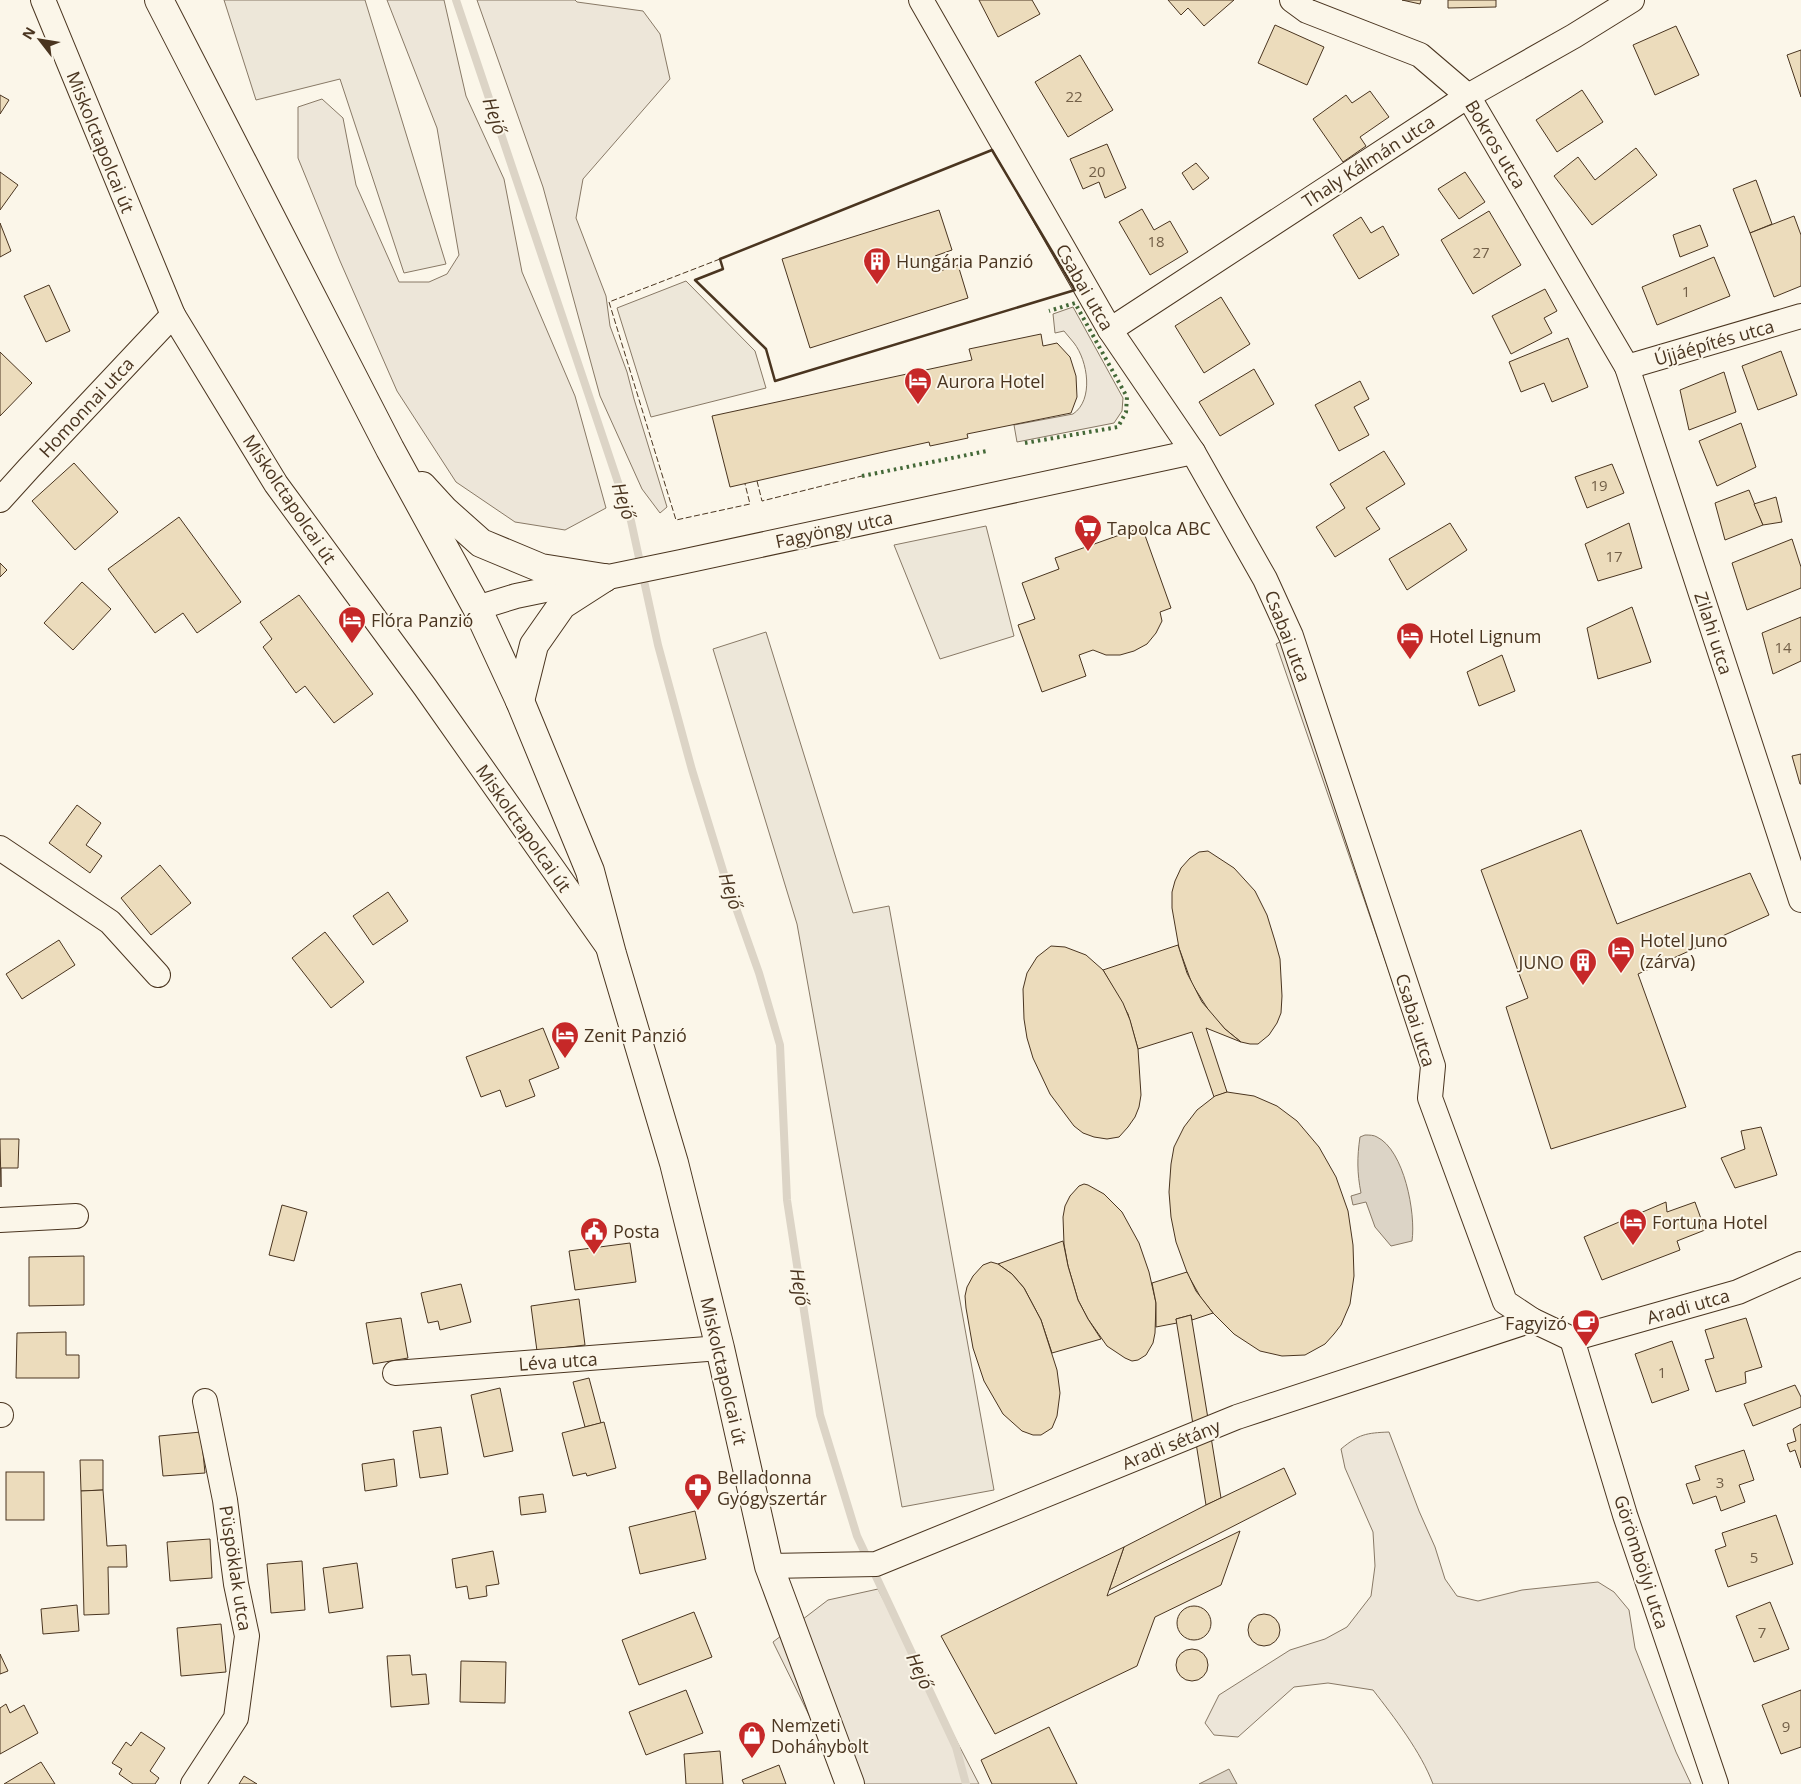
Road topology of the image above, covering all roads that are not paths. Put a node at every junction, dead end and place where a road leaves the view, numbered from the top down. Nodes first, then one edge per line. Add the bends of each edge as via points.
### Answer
1 (43, 0) edge
2 (159, 0) edge
3 (921, 0) edge
4 (1292, 0) edge
5 (1632, 0) edge
6 (1468, 96) junction
7 (173, 315) junction
8 (1801, 316) edge
9 (1110, 330) junction
10 (1627, 367) junction
11 (390, 449) junction
12 (1192, 452) junction
13 (0, 500) edge
14 (604, 578) junction
15 (477, 608) junction
16 (520, 701) junction
17 (0, 848) edge
18 (1801, 900) edge
19 (612, 954) junction
20 (158, 975) dead end
21 (76, 1216) dead end
22 (0, 1220) edge
23 (1801, 1264) edge
24 (1532, 1320) junction
25 (1572, 1339) junction
26 (720, 1348) junction
27 (395, 1373) dead end
28 (205, 1401) dead end
29 (768, 1566) junction
30 (194, 1784) edge
31 (850, 1784) edge
32 (1716, 1784) edge

1 - 7 street, Miskolctapolcai út
2 - 11 street, Miskolctapolcai út
3 - 9 street, Csabai utca
4 - 6 street, Bokros utca via 1307,12 1420,55
5 - 6 street, Thaly Kálmán utca
6 - 9 street, Thaly Kálmán utca
6 - 10 street, Bokros utca
7 - 13 street, Homonnai utca
7 - 19 street, Miskolctapolcai út via 276,484 425,687
8 - 10 street, Újjáépítés utca
9 - 12 street, Csabai utca
10 - 18 street, Zilahi utca
11 - 14 street via 444,510 481,543 541,568
11 - 15 street, Miskolctapolcai út
12 - 14 street, Fagyöngy utca
12 - 24 street, Csabai utca via 1265,579 1291,636 1433,1066 1430,1098 1505,1302
14 - 15 street, Fagyöngy utca via 516,596
14 - 16 street via 562,605 534,645
15 - 16 street, Miskolctapolcai út
16 - 19 street, Miskolctapolcai út via 590,871
17 - 20 street via 110,922
19 - 26 street, Miskolctapolcai út via 674,1163
21 - 22 street
23 - 25 street, Aradi utca via 1738,1292
24 - 25 street
24 - 29 street, Aradi sétány via 1238,1418 876,1564
25 - 32 street, Görömbölyi utca via 1625,1515
26 - 27 street, Léva utca
26 - 29 street, Miskolctapolcai út
28 - 30 street, Püspöklak utca via 247,1636 236,1718
29 - 31 street, Miskolctapolcai út

